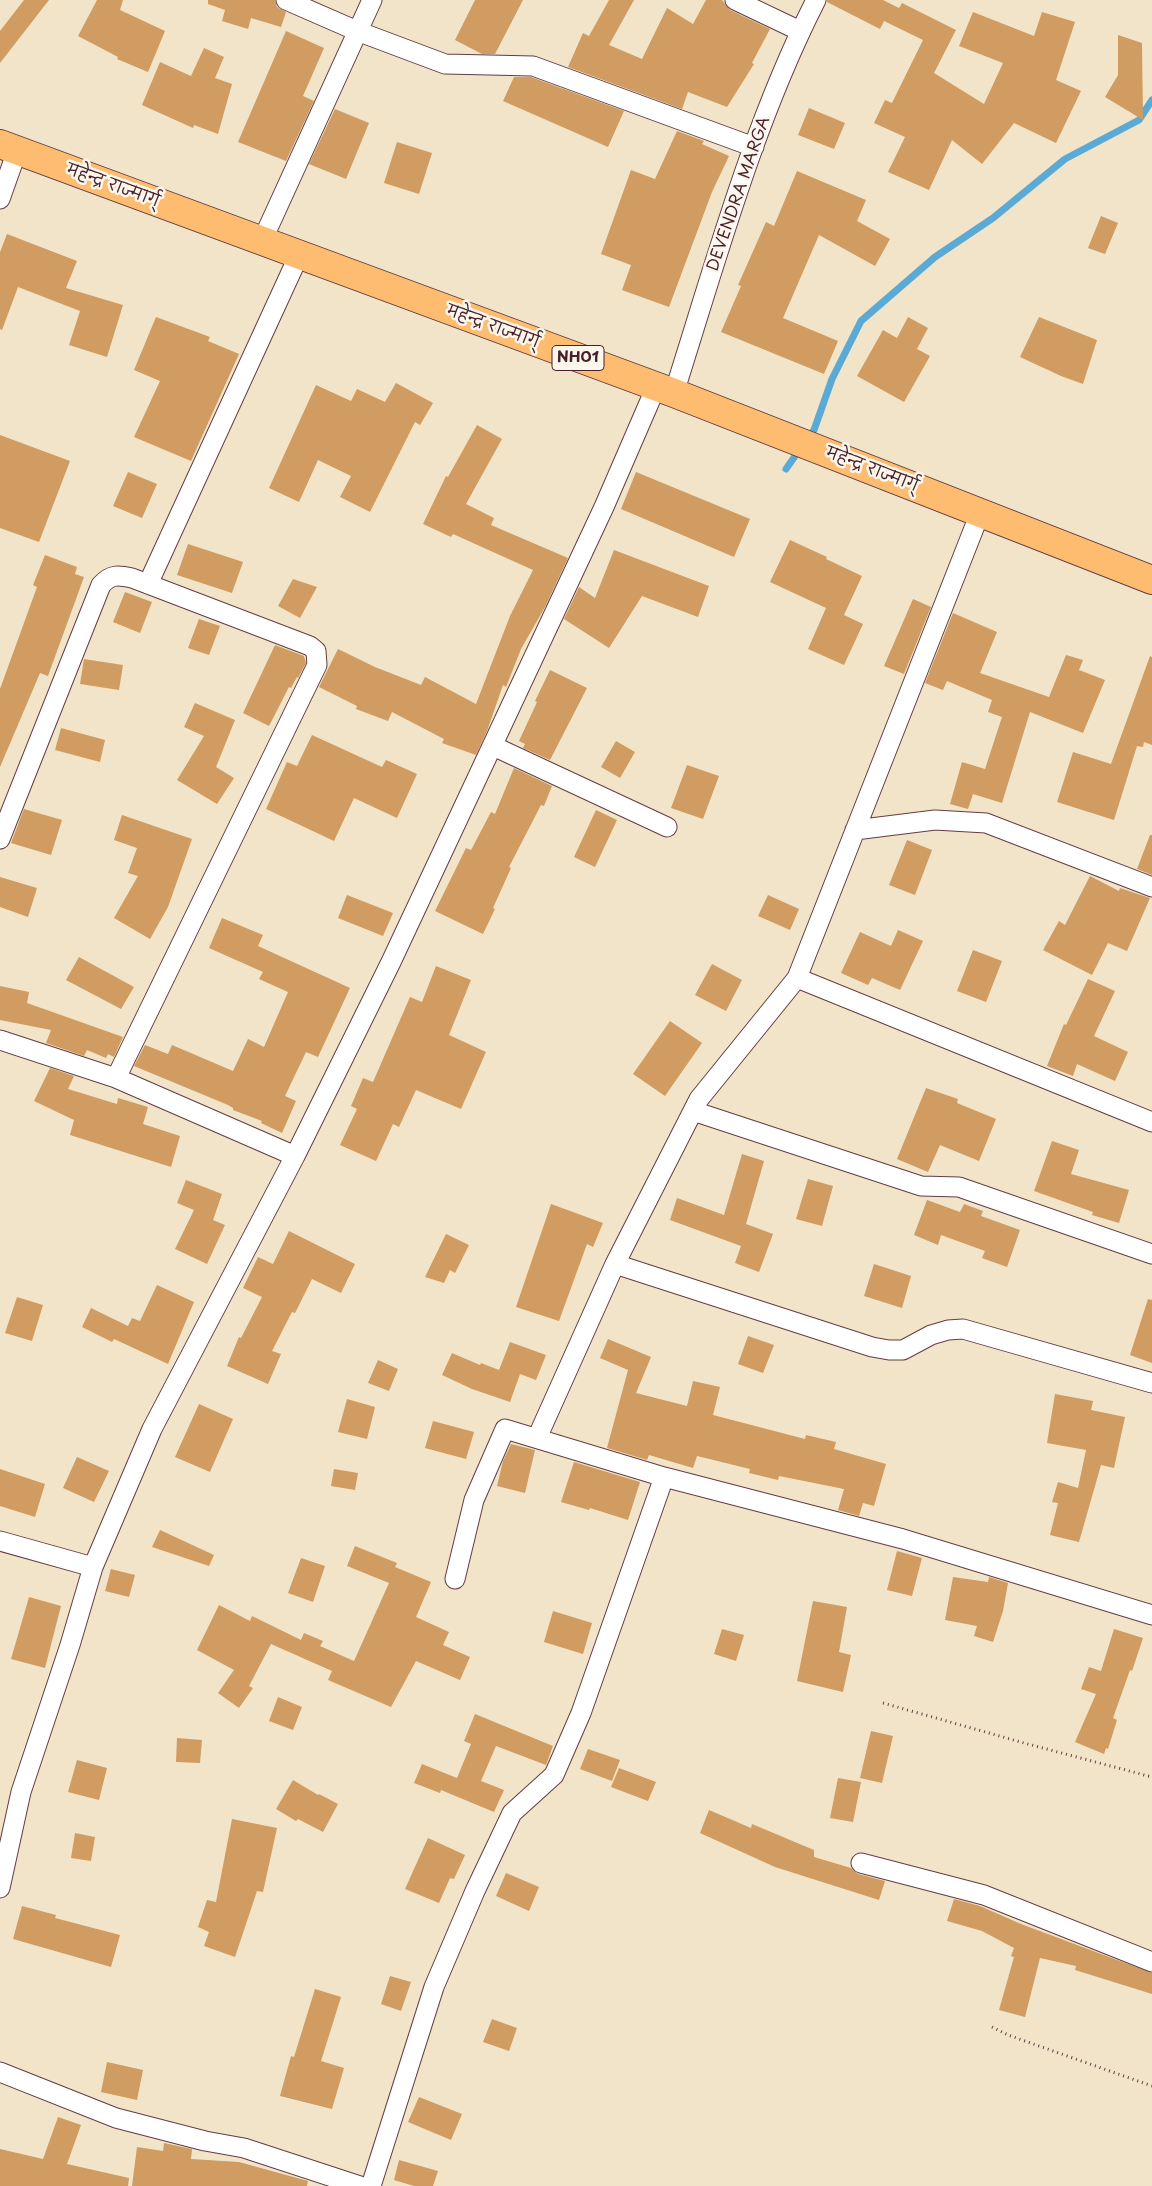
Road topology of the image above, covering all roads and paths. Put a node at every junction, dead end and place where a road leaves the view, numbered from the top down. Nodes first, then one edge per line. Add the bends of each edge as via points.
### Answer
1 (286, 0) edge
2 (372, 0) edge
3 (736, 0) edge
4 (816, 0) edge
5 (357, 31) junction
6 (800, 31) junction
7 (754, 147) junction
8 (9, 148) edge
9 (0, 199) edge
10 (262, 241) junction
11 (299, 255) junction
12 (665, 390) junction
13 (980, 512) junction
14 (1152, 580) edge
15 (148, 584) junction
16 (493, 746) junction
17 (667, 826) dead end
18 (855, 830) junction
19 (0, 839) edge
20 (1152, 887) edge
21 (797, 978) junction
22 (0, 1040) edge
23 (116, 1078) junction
24 (693, 1111) junction
25 (1152, 1122) edge
26 (295, 1156) junction
27 (1152, 1254) edge
28 (615, 1264) junction
29 (1152, 1383) edge
30 (537, 1438) junction
31 (664, 1477) junction
32 (0, 1541) edge
33 (93, 1567) junction
34 (455, 1579) dead end
35 (1152, 1615) edge
36 (883, 1703) dead end
37 (1152, 1777) edge
38 (861, 1864) dead end
39 (0, 1888) edge
40 (1152, 1962) edge
41 (992, 2027) dead end
42 (0, 2072) edge
43 (1152, 2086) edge
44 (360, 2186) edge
45 (371, 2186) edge

1 - 5 street
2 - 5 street
3 - 6 street
4 - 6 street, DEVENDRA MARGA
5 - 7 street via 445,64 533,66
5 - 10 street
6 - 7 street, DEVENDRA MARGA
7 - 12 street, DEVENDRA MARGA
8 - 9 street
8 - 10 highway, महेन्द्र राज्मार्ग् / NH01
10 - 11 highway, महेन्द्र राज्मार्ग् / NH01
11 - 12 highway, महेन्द्र राज्मार्ग् / NH01
11 - 15 street
12 - 13 highway, महेन्द्र राज्मार्ग् / NH01
12 - 16 street, DEVENDRA MARGA via 604,507
13 - 14 highway, महेन्द्र राज्मार्ग् / NH01
13 - 18 street
15 - 19 street via 117,575 108,577 101,585
15 - 23 street via 310,646 316,651 317,665
16 - 17 street
16 - 26 street, DEVENDRA MARGA
18 - 20 street via 935,820 986,823
18 - 21 street
21 - 24 street via 699,1099
21 - 25 street
22 - 23 street
23 - 26 street
24 - 27 street via 920,1186 959,1186
24 - 28 street
26 - 33 street, DEVENDRA MARGA via 152,1429
28 - 29 street via 872,1347 903,1350 931,1335 963,1329
28 - 30 street
30 - 31 street
30 - 34 street via 505,1429 474,1500
31 - 35 street via 903,1539
31 - 45 street via 581,1713 554,1774 512,1813 434,1987
32 - 33 street
33 - 39 street, DEVENDRA MARGA via 21,1792
36 - 37 path
38 - 40 street via 984,1895
41 - 43 path
42 - 44 street via 116,2118 244,2148

